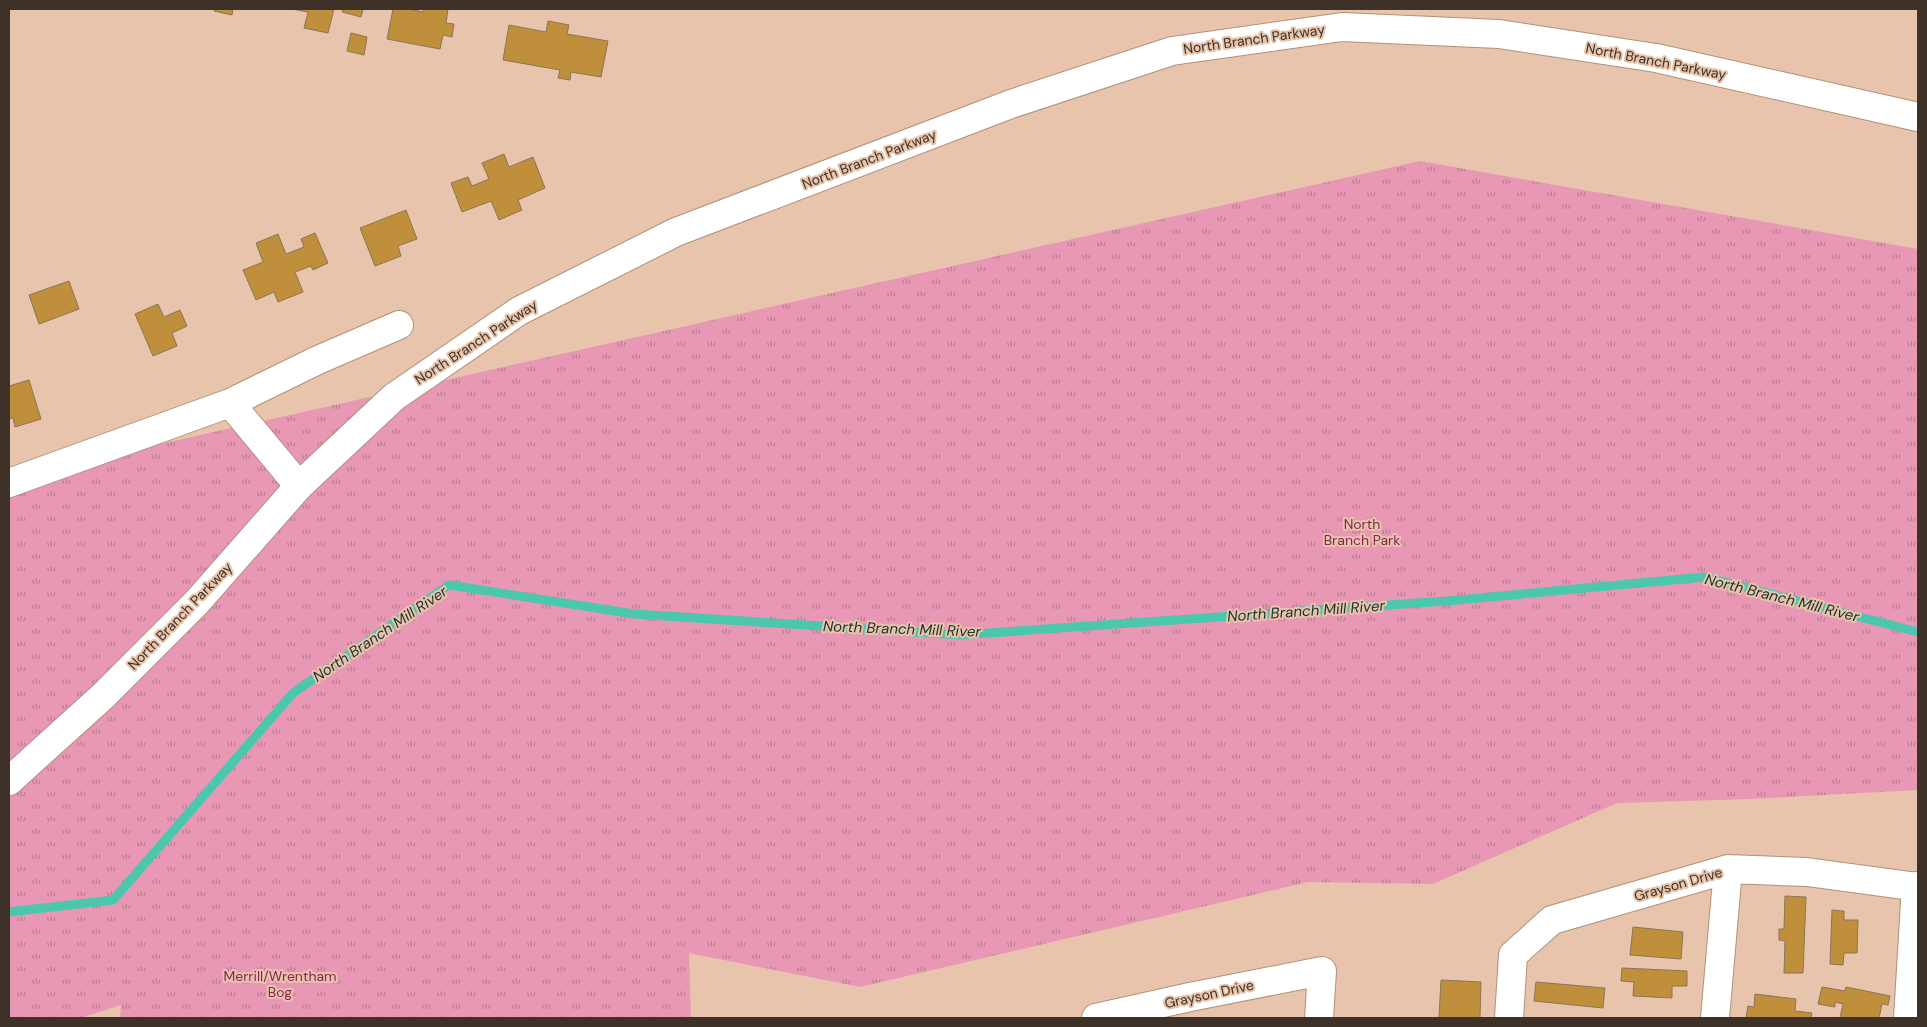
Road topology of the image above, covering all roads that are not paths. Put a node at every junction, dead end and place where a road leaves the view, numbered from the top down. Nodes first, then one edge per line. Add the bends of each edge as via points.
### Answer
1 (1918, 117) edge
2 (399, 325) dead end
3 (230, 403) junction
4 (9, 483) edge
5 (299, 486) junction
6 (9, 782) edge
7 (1728, 869) junction
8 (1917, 886) edge
9 (1096, 1018) edge
10 (1319, 1018) edge
11 (1509, 1018) edge
12 (1715, 1018) edge
13 (1908, 1018) edge

1 - 5 street, North Branch Parkway via 1656,58 1499,34 1342,26 1172,51 1011,104 668,236 519,311 394,397
2 - 3 street
3 - 4 street
3 - 5 street
5 - 6 street, North Branch Parkway via 197,602 103,696
7 - 8 street, Grayson Drive via 1807,872
7 - 11 street, Grayson Drive via 1552,920 1513,955
7 - 12 street
8 - 13 street
9 - 10 street, Grayson Drive via 1322,971

